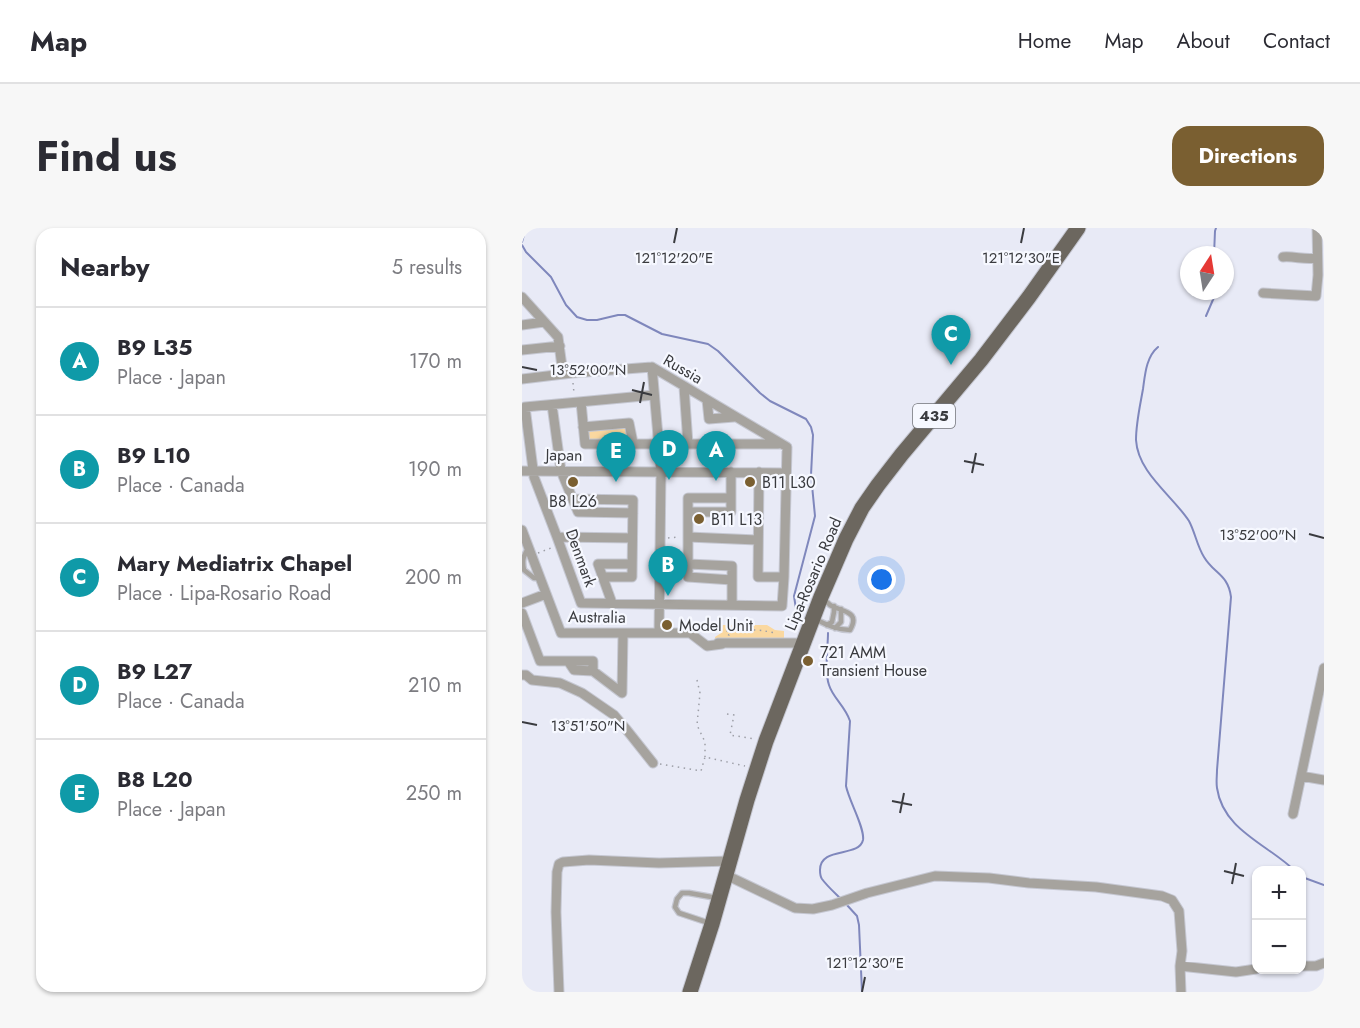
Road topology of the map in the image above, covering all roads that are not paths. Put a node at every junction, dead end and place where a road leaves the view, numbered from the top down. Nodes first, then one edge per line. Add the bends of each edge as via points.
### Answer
1 (1078, 228) edge
2 (1317, 228) edge
3 (1283, 257) dead end
4 (1317, 258) junction
5 (1321, 276) edge
6 (1263, 293) dead end
7 (524, 301) edge
8 (544, 322) junction
9 (522, 325) edge
10 (560, 346) junction
11 (522, 350) edge
12 (652, 367) junction
13 (568, 374) junction
14 (522, 379) edge
15 (684, 387) junction
16 (654, 395) junction
17 (707, 400) junction
18 (578, 402) junction
19 (552, 405) junction
20 (734, 417) junction
21 (584, 427) junction
22 (633, 443) junction
23 (658, 443) junction
24 (688, 444) junction
25 (781, 444) junction
26 (527, 470) edge
27 (561, 471) junction
28 (661, 471) junction
29 (726, 472) junction
30 (759, 472) junction
31 (786, 473) junction
32 (573, 499) junction
33 (633, 513) junction
34 (522, 530) edge
35 (688, 537) junction
36 (632, 538) junction
37 (757, 540) junction
38 (559, 541) junction
39 (632, 564) junction
40 (688, 564) junction
41 (603, 577) junction
42 (632, 577) junction
43 (784, 577) junction
44 (732, 580) junction
45 (632, 589) dead end
46 (546, 594) junction
47 (821, 597) junction
48 (522, 603) edge
49 (612, 603) junction
50 (660, 604) junction
51 (732, 605) junction
52 (834, 606) junction
53 (841, 609) junction
54 (522, 613) edge
55 (811, 621) junction
56 (827, 625) junction
57 (835, 628) junction
58 (623, 633) junction
59 (659, 633) junction
60 (803, 643) junction
61 (1324, 668) edge
62 (522, 675) edge
63 (653, 763) road end
64 (1301, 776) junction
65 (1324, 780) edge
66 (1293, 813) dead end
67 (728, 868) junction
68 (720, 898) junction
69 (712, 924) junction
70 (1324, 963) edge
71 (1180, 966) junction
72 (1306, 966) edge
73 (1252, 970) edge
74 (559, 992) edge
75 (690, 992) edge
76 (1181, 992) edge

1 - 47 main road, Lipa-Rosario Road / 435 via 981,360 878,485 846,539
2 - 4 street
3 - 4 street
4 - 5 street
5 - 6 street via 1316,296
7 - 8 street
8 - 9 street
8 - 10 street via 558,337
10 - 11 street
10 - 13 street
12 - 13 street, Russia
12 - 15 street, Russia
12 - 16 street
13 - 14 street, Russia
15 - 17 street, Russia
15 - 24 street
16 - 18 street
16 - 23 street
17 - 20 street, Russia
17 - 20 street via 709,419
18 - 19 street
18 - 21 street
19 - 26 street, Denmark via 525,407
19 - 27 street
20 - 25 street, Russia
21 - 22 street via 585,444
21 - 22 street via 629,423
22 - 23 street
23 - 24 street
23 - 28 street
24 - 25 street
25 - 31 street via 787,447
26 - 27 street, Japan
26 - 38 street, Denmark via 534,477
27 - 28 street, Japan
27 - 32 street
28 - 29 street, Japan
28 - 50 street
29 - 30 street, Japan
29 - 35 street via 731,512 688,512
30 - 31 street, Japan
30 - 37 street
31 - 43 street
32 - 33 street via 579,512
32 - 33 street via 633,495
33 - 36 street
34 - 46 street, Australia
35 - 37 street
35 - 40 street
36 - 38 street
36 - 39 street
37 - 43 street via 758,577
38 - 49 street, Denmark via 581,603
39 - 41 street via 598,564
39 - 42 street
40 - 44 street via 732,566
40 - 44 street via 688,578
41 - 42 street
41 - 49 street
42 - 45 street
43 - 51 street, Denmark via 782,606
44 - 51 street
46 - 48 street
46 - 58 street, Australia via 561,633
47 - 52 lane
47 - 55 main road, Lipa-Rosario Road / 435
49 - 50 street, Denmark
50 - 51 street, Denmark
50 - 59 street
52 - 53 lane
52 - 56 lane via 832,622
53 - 57 lane
53 - 57 lane via 851,613 853,626 850,630
54 - 58 street via 540,661 568,661 574,670 593,671 622,693
55 - 56 lane
55 - 60 main road, Lipa-Rosario Road / 435
56 - 57 lane
58 - 59 street, Australia
59 - 60 street, Australia via 690,633 711,646
60 - 67 main road, Lipa-Rosario Road / 435 via 766,741
61 - 64 street
62 - 63 street via 560,683 582,693 614,715
64 - 65 street
64 - 66 street
67 - 68 main road, Lipa-Rosario Road / 435
67 - 71 street via 795,908 832,905 935,876 1096,886 1162,896 1172,900 1179,911
67 - 74 street via 589,860 559,864
68 - 69 main road, Lipa-Rosario Road / 435
68 - 69 lane via 689,892 677,899 675,907 679,913
69 - 75 main road, Lipa-Rosario Road / 435
70 - 72 street
71 - 73 street via 1236,972
71 - 76 street

